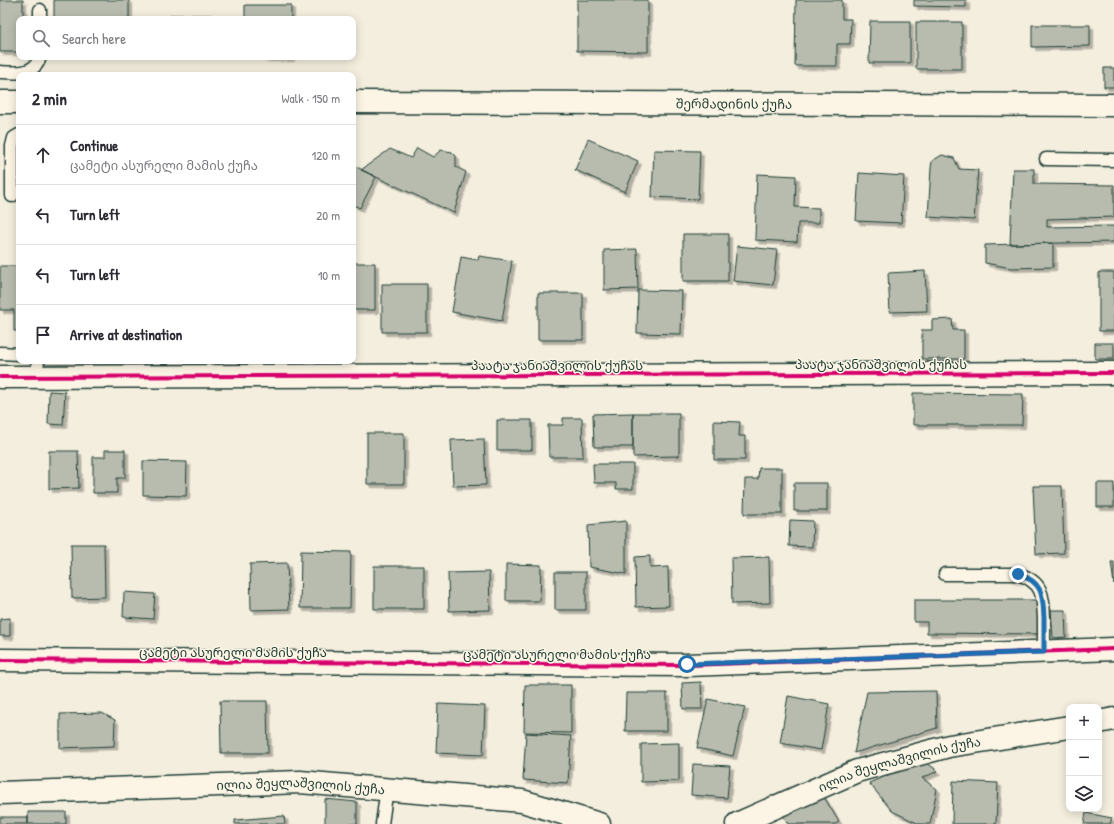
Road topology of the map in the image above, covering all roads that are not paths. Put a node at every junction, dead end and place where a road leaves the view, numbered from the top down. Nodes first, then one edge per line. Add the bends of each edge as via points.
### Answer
1 (39, 60) edge
2 (0, 72) edge
3 (20, 72) edge
4 (16, 73) edge
5 (0, 102) edge
6 (16, 102) edge
7 (356, 102) edge
8 (1114, 106) edge
9 (16, 137) edge
10 (1046, 159) dead end
11 (1114, 160) edge
12 (12, 196) dead end
13 (0, 353) edge
14 (16, 354) edge
15 (37, 369) edge
16 (1114, 373) edge
17 (0, 377) edge
18 (944, 574) dead end
19 (1114, 649) edge
20 (1044, 652) junction
21 (0, 660) edge
22 (1114, 719) edge
23 (1102, 721) edge
24 (1066, 727) edge
25 (387, 788) junction
26 (0, 792) edge
27 (382, 824) edge
28 (599, 824) edge
29 (737, 824) edge

1 - 3 lane via 33,70
2 - 4 lane
5 - 6 street
7 - 8 street, შერმადინის ქუჩა
9 - 12 lane via 12,146
10 - 11 lane
13 - 14 lane
15 - 16 street, პაატა ჯანიაშვილის ქუჩას
15 - 17 street, პაატა ჯანიაშვილის ქუჩას
18 - 20 lane via 1018,574 1031,580 1040,588 1043,596
19 - 20 street, ცამეტი ასურელი მამის ქუჩა
20 - 21 street, ცამეტი ასურელი მამის ქუჩა via 687,664
22 - 23 street
24 - 29 street, ილია შეყლაშვილის ქუჩა via 949,746 857,771
25 - 26 street, ილია შეყლაშვილის ქუჩა via 300,782
25 - 27 lane
25 - 28 street, ილია შეყლაშვილის ქუჩა via 522,801

